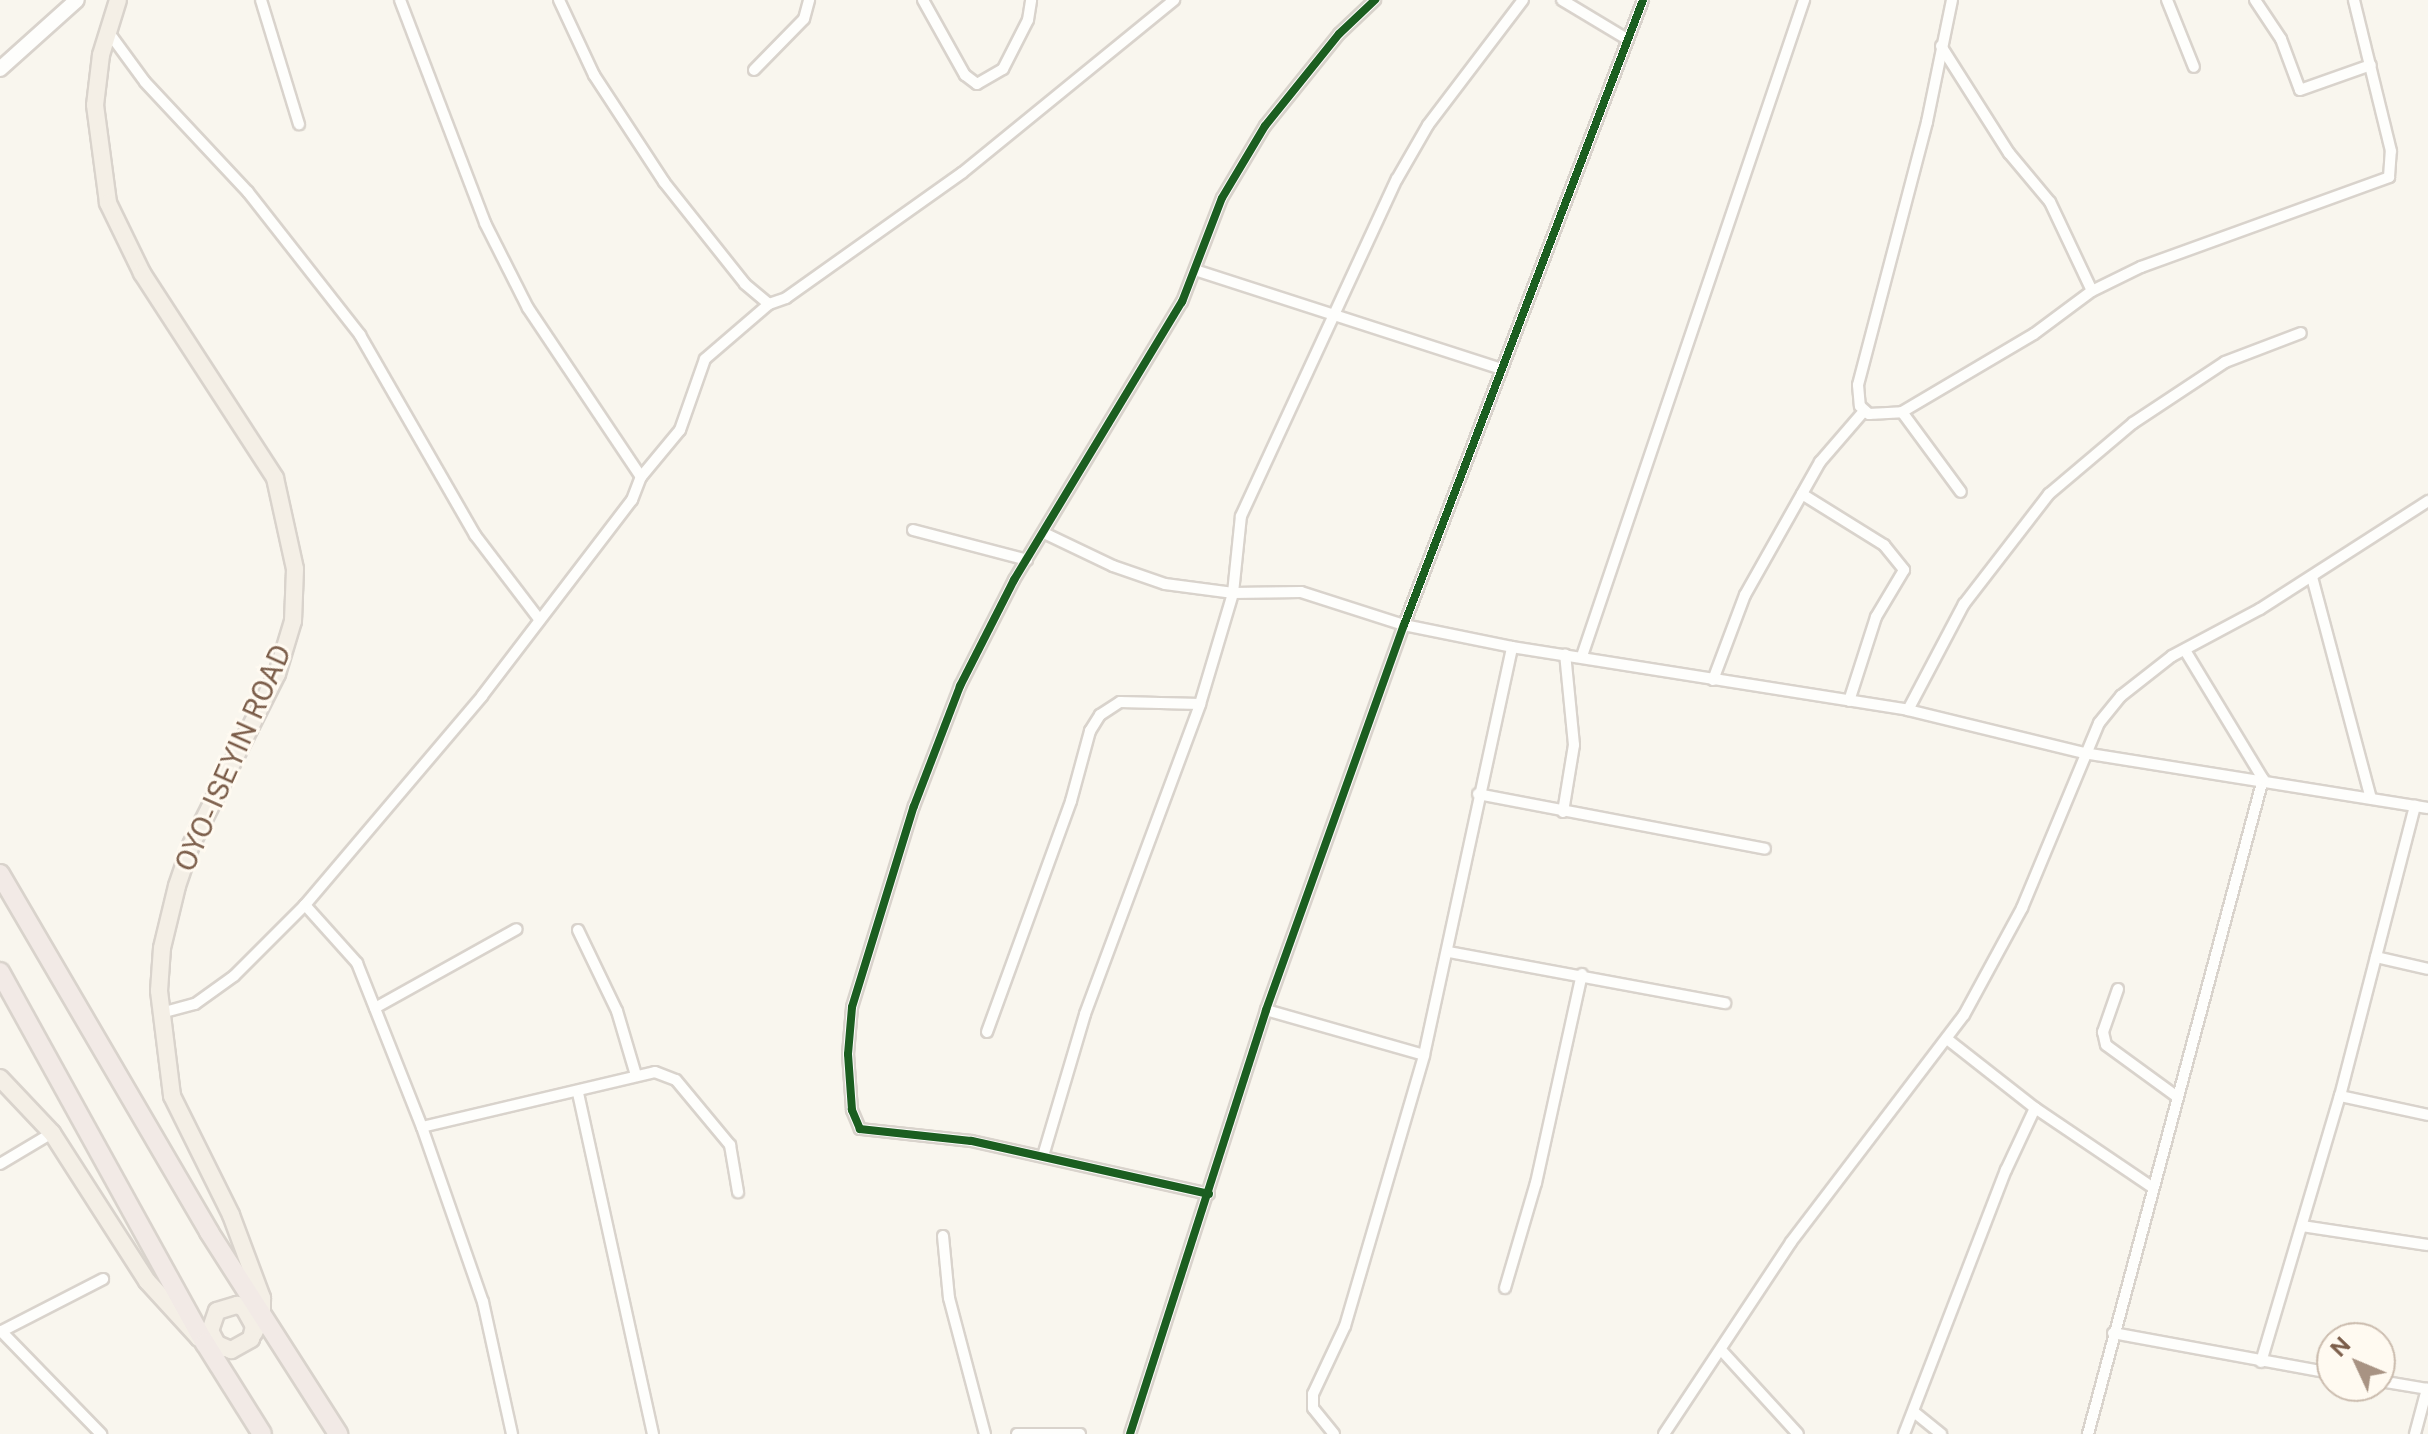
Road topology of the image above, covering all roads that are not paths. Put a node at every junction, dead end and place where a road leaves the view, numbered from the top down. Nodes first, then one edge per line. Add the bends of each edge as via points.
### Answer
1 (77, 0) edge
2 (118, 0) edge
3 (261, 0) edge
4 (400, 0) edge
5 (559, 0) edge
6 (809, 0) edge
7 (923, 0) edge
8 (1031, 0) edge
9 (1174, 0) edge
10 (1375, 0) edge
11 (1523, 0) edge
12 (1562, 0) edge
13 (1643, 0) edge
14 (1804, 0) edge
15 (1952, 0) edge
16 (2167, 0) edge
17 (2255, 0) edge
18 (2354, 0) edge
19 (107, 30) junction
20 (1627, 39) junction
21 (1941, 46) junction
22 (2371, 65) junction
23 (2194, 67) dead end
24 (0, 69) edge
25 (754, 70) dead end
26 (299, 124) dead end
27 (1195, 270) junction
28 (2092, 291) junction
29 (769, 304) junction
30 (1335, 318) junction
31 (2301, 333) dead end
32 (1501, 369) junction
33 (1864, 411) junction
34 (1902, 412) junction
35 (641, 477) junction
36 (1961, 492) dead end
37 (1802, 494) junction
38 (2428, 501) edge
39 (913, 530) dead end
40 (1044, 533) junction
41 (1027, 560) junction
42 (2312, 577) junction
43 (1233, 593) junction
44 (539, 619) junction
45 (1404, 625) junction
46 (1512, 647) junction
47 (2185, 650) junction
48 (1565, 654) junction
49 (1582, 656) junction
50 (1713, 680) junction
51 (1849, 701) junction
52 (1200, 704) junction
53 (1908, 710) junction
54 (2084, 753) junction
55 (2263, 779) junction
56 (1478, 794) junction
57 (2371, 798) junction
58 (2415, 806) junction
59 (2428, 808) edge
60 (1563, 812) junction
61 (1765, 849) dead end
62 (0, 874) edge
63 (305, 905) junction
64 (517, 929) dead end
65 (578, 930) dead end
66 (1449, 952) junction
67 (2376, 957) junction
68 (2428, 969) edge
69 (0, 972) edge
70 (1582, 974) junction
71 (2118, 989) dead end
72 (1725, 1003) dead end
73 (375, 1008) junction
74 (1266, 1010) junction
75 (161, 1013) junction
76 (987, 1032) dead end
77 (1947, 1039) junction
78 (1424, 1055) junction
79 (636, 1075) junction
80 (0, 1078) edge
81 (578, 1093) junction
82 (2176, 1096) junction
83 (2340, 1096) junction
84 (2035, 1108) junction
85 (2428, 1115) edge
86 (422, 1127) junction
87 (52, 1133) junction
88 (1043, 1156) junction
89 (0, 1164) edge
90 (2150, 1186) junction
91 (738, 1192) dead end
92 (1209, 1194) junction
93 (2302, 1226) junction
94 (943, 1236) dead end
95 (2428, 1245) edge
96 (250, 1263) junction
97 (103, 1279) dead end
98 (244, 1285) junction
99 (1505, 1288) dead end
100 (165, 1303) junction
101 (237, 1307) junction
102 (258, 1324) junction
103 (205, 1327) junction
104 (1, 1331) edge
105 (2113, 1333) junction
106 (1723, 1352) junction
107 (2261, 1362) junction
108 (2316, 1371) edge
109 (2396, 1384) edge
110 (2428, 1389) edge
111 (1914, 1412) junction
112 (101, 1434) edge
113 (262, 1434) edge
114 (338, 1434) edge
115 (512, 1434) edge
116 (653, 1434) edge
117 (985, 1434) edge
118 (1017, 1434) edge
119 (1080, 1434) edge
120 (1130, 1434) edge
121 (1334, 1434) edge
122 (1664, 1434) edge
123 (1798, 1434) edge
124 (1904, 1434) edge
125 (1941, 1434) edge
126 (2088, 1434) edge
127 (2415, 1434) edge

1 - 24 street
2 - 19 main road, OYO- ISEYIN ROAD
3 - 26 street
4 - 35 street via 485,223 528,308
5 - 29 street via 594,75 664,182 745,284
6 - 25 street via 804,19
7 - 8 street via 965,75 977,84 1003,69 1028,20
9 - 29 street via 962,173 786,298
10 - 27 street via 1339,34 1265,126 1222,198
11 - 30 street via 1428,125 1384,207
12 - 20 street
13 - 20 street
14 - 49 street
15 - 21 street
16 - 23 street
17 - 22 street via 2281,39 2300,90
18 - 22 street
19 - 44 street via 145,82 248,192 360,335 475,535
19 - 75 main road, OYO- ISEYIN ROAD via 95,105 108,203 142,273 275,478 295,569 293,621 277,674 191,845 177,886 162,948
20 - 32 street
21 - 28 street via 2009,153 2054,209
21 - 33 street via 1927,122 1858,385
22 - 28 street via 2394,168 2384,182 2141,267
27 - 30 street
27 - 40 street via 1182,302
28 - 34 street via 2034,334
29 - 35 street via 705,359 680,430
30 - 32 street
30 - 43 street via 1241,516
31 - 53 street via 2225,362 2133,423 2049,494 1964,604
32 - 45 street
33 - 34 street
33 - 37 street via 1820,462
34 - 36 street
35 - 44 street via 632,500
37 - 50 street via 1737,609
37 - 51 street via 1884,545 1904,570 1876,617
38 - 42 street
39 - 41 street
40 - 41 street
40 - 43 street via 1165,584
41 - 88 street via 960,686 914,806 852,1007 848,1054 852,1110 860,1129
42 - 47 street
42 - 57 street
43 - 45 street via 1301,592
43 - 52 street
44 - 63 street via 482,696
45 - 46 street
45 - 74 street
46 - 48 street
46 - 56 street
47 - 54 street via 2131,685 2099,723
47 - 55 street
48 - 49 street
48 - 60 street via 1574,745
49 - 50 street
50 - 51 street
51 - 53 street
52 - 76 street via 1120,702 1100,715 1090,731 1071,801
52 - 88 street via 1085,1014
53 - 54 street
54 - 55 street
54 - 77 street via 2022,908
55 - 57 street
55 - 82 street via 2226,931
56 - 60 street
56 - 66 street
57 - 58 street
58 - 59 street
58 - 67 street
60 - 61 street
62 - 98 highway
63 - 73 street via 357,963
63 - 75 street via 234,976 195,1004
64 - 73 street
65 - 79 street via 617,1011
66 - 70 street
66 - 78 street
67 - 68 street
67 - 83 street
69 - 103 highway
70 - 72 street
70 - 99 street via 1536,1183
71 - 82 street via 2103,1032 2106,1045
73 - 86 street
74 - 78 street
74 - 92 street
75 - 96 main road, OYO- ISEYIN ROAD via 172,1096
77 - 84 street
77 - 106 street via 1791,1242
78 - 121 street via 1345,1326 1313,1394 1313,1408
79 - 81 street
79 - 91 street via 655,1072 676,1080 730,1145
80 - 87 main road
81 - 86 street
81 - 116 street
82 - 90 street
83 - 85 street
83 - 93 street
84 - 90 street
84 - 111 street via 1988,1215
86 - 115 street via 483,1302
87 - 89 street
87 - 100 main road
88 - 92 street
90 - 105 street
92 - 120 street
93 - 95 street
93 - 107 street
94 - 117 street via 949,1298
96 - 98 main road
96 - 102 main road, OYO- ISEYIN ROAD
97 - 104 street
98 - 101 main road
98 - 102 highway
100 - 103 main road
100 - 103 main road
101 - 102 main road
101 - 103 main road
102 - 103 main road via 239,1348 224,1348
102 - 114 highway
103 - 113 highway
104 - 112 street
105 - 107 street
105 - 126 street
106 - 122 street
106 - 123 street
107 - 108 street
109 - 110 street
110 - 127 street
111 - 124 street
111 - 125 street
118 - 119 street

